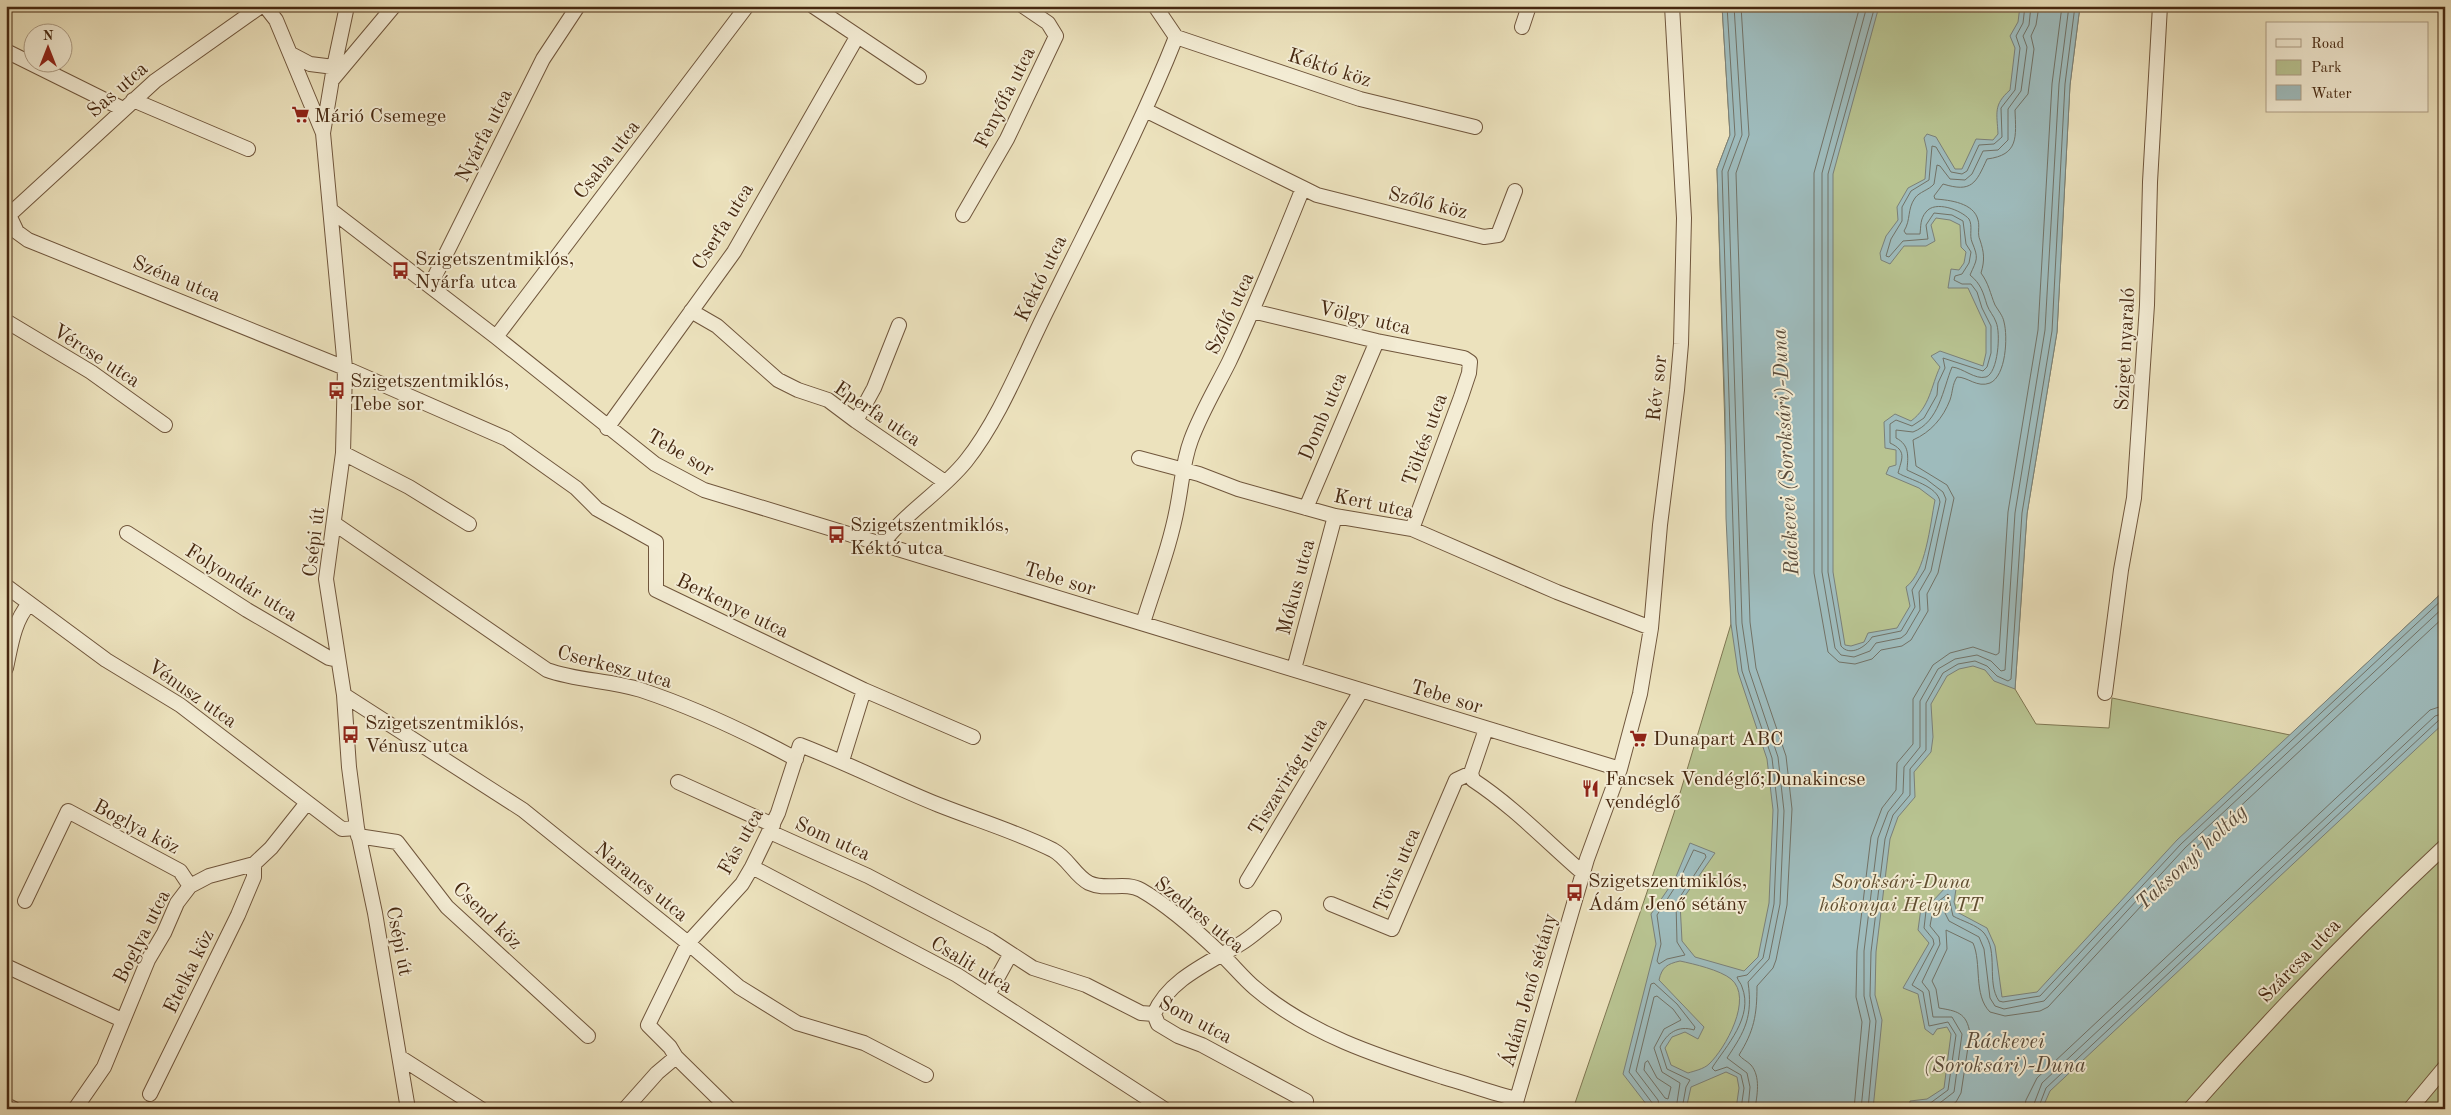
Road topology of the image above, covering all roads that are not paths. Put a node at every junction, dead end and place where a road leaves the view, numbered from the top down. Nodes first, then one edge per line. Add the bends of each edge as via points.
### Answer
1 (261, 6) edge
2 (265, 6) edge
3 (347, 6) edge
4 (394, 6) edge
5 (578, 6) edge
6 (747, 6) edge
7 (813, 6) edge
8 (1023, 6) edge
9 (1155, 6) edge
10 (1529, 6) edge
11 (1672, 6) edge
12 (2160, 6) edge
13 (276, 13) edge
14 (1522, 27) dead end
15 (858, 37) junction
16 (1176, 37) junction
17 (6, 51) edge
18 (291, 54) junction
19 (333, 73) junction
20 (919, 77) dead end
21 (128, 105) junction
22 (1146, 110) junction
23 (1475, 127) dead end
24 (323, 133) junction
25 (248, 148) dead end
26 (1303, 188) junction
27 (1515, 191) dead end
28 (332, 211) junction
29 (963, 215) dead end
30 (7, 216) edge
31 (430, 286) junction
32 (1252, 310) junction
33 (691, 311) junction
34 (6, 321) edge
35 (898, 325) dead end
36 (496, 337) junction
37 (1377, 341) junction
38 (1470, 362) joint
39 (345, 368) junction
40 (856, 421) junction
41 (165, 425) dead end
42 (607, 428) junction
43 (343, 452) junction
44 (1139, 458) dead end
45 (1182, 470) junction
46 (945, 482) junction
47 (1306, 508) junction
48 (1335, 516) junction
49 (335, 524) junction
50 (469, 524) dead end
51 (1412, 530) junction
52 (127, 533) dead end
53 (882, 544) junction
54 (6, 586) edge
55 (30, 604) junction
56 (1143, 623) junction
57 (1651, 628) junction
58 (338, 660) junction
59 (6, 668) edge
60 (1294, 669) junction
61 (864, 690) junction
62 (1360, 692) junction
63 (2105, 692) dead end
64 (344, 695) junction
65 (1486, 729) junction
66 (973, 737) dead end
67 (798, 752) junction
68 (842, 761) junction
69 (1620, 770) junction
70 (1471, 773) junction
71 (678, 782) dead end
72 (306, 804) junction
73 (771, 828) junction
74 (358, 832) junction
75 (2445, 846) edge
76 (254, 864) junction
77 (752, 867) junction
78 (1583, 873) junction
79 (1247, 881) dead end
80 (190, 886) junction
81 (25, 901) dead end
82 (1331, 904) dead end
83 (1274, 918) dead end
84 (688, 943) junction
85 (1010, 954) junction
86 (1221, 954) junction
87 (6, 966) edge
88 (988, 995) junction
89 (1154, 1014) junction
90 (122, 1020) junction
91 (588, 1036) dead end
92 (676, 1057) junction
93 (400, 1058) junction
94 (2445, 1067) edge
95 (926, 1075) dead end
96 (150, 1094) dead end
97 (1306, 1101) dead end
98 (1516, 1104) edge
99 (6, 1105) edge
100 (725, 1107) edge
101 (14, 1109) edge
102 (75, 1109) edge
103 (408, 1109) edge
104 (481, 1109) edge
105 (624, 1109) edge
106 (1164, 1109) edge
107 (2190, 1109) edge
108 (2410, 1109) edge

1 - 21 street, Sas utca via 156,81
2 - 13 street
3 - 19 street, Csépi út
4 - 19 street
5 - 31 street, Nyárfa utca via 543,60
6 - 36 street, Csaba utca
7 - 15 street
8 - 29 street, Fenyőfa utca via 1048,23 1056,36 1006,138
9 - 16 street
10 - 14 street
11 - 57 street, Rév sor via 1684,218 1681,344
12 - 63 street, Sziget nyaraló via 2147,305 2134,498
13 - 18 street
15 - 20 street
15 - 33 street, Cserfa utca via 751,225
16 - 22 street, Kéktó utca
16 - 23 street, Kéktó köz via 1360,99
17 - 21 street
18 - 19 street
18 - 24 street
19 - 24 street, Csépi út
21 - 25 street
21 - 30 street, Sas utca
22 - 26 street
22 - 46 street, Kéktó utca via 1000,404 966,460
24 - 28 street, Csépi út
26 - 27 street, Szőlő köz via 1317,195 1484,236 1498,235
26 - 32 street, Szőlő utca
28 - 31 street, Tebe sor
28 - 39 street, Csépi út
30 - 39 street, Széna utca via 17,232 28,240
31 - 36 street, Tebe sor
32 - 37 street, Völgy utca
32 - 45 street, Szőlő utca via 1202,411
33 - 40 street, Eperfa utca via 717,326 778,380 828,400
33 - 42 street, Cserfa utca
34 - 41 street, Vércse utca via 91,372
35 - 40 street via 874,388
36 - 42 street, Tebe sor
37 - 38 street, Völgy utca via 1464,358
37 - 47 street, Domb utca
38 - 51 street, Töltés utca via 1461,397
39 - 43 street, Csépi út
39 - 61 street, Berkenye utca via 507,439 576,488 597,509 656,542 656,590
40 - 46 street, Eperfa utca
42 - 53 street, Tebe sor via 655,464 704,490
43 - 49 street, Csépi út
43 - 50 street
44 - 45 street, Kert utca
45 - 47 street, Kert utca
45 - 56 street, Szőlő utca via 1176,511
46 - 53 street, Kéktó utca
47 - 48 street, Kert utca
48 - 51 street, Kert utca
48 - 60 street, Mókus utca
49 - 58 street, Csépi út via 326,579
49 - 67 street, Cserkesz utca via 547,670 567,677 639,689
51 - 57 street, Kert utca via 1556,592
52 - 58 street, Folyondár utca via 247,610 329,658
53 - 56 street, Tebe sor
54 - 55 street, Vénusz utca
55 - 59 street via 23,611 16,628
55 - 72 street, Vénusz utca via 106,660 180,705
56 - 60 street, Tebe sor
57 - 69 street, Rév sor via 1640,694
58 - 64 street, Csépi út
60 - 62 street, Tebe sor
61 - 66 street, Berkenye utca
61 - 68 street
62 - 65 street, Tebe sor
62 - 79 street, Tiszavirág utca
64 - 74 street, Csépi út via 348,767
64 - 84 street, Narancs utca via 523,810
65 - 69 street, Tebe sor
65 - 70 street
67 - 68 street, Szedres utca
67 - 73 street, Fás utca
68 - 86 street, Szedres utca via 906,791 1056,851 1092,884 1139,889
69 - 78 street, Ádám Jenő sétány
70 - 78 street via 1474,780 1522,816
70 - 82 street, Tövis utca via 1456,780 1392,929
71 - 73 street, Som utca
72 - 74 street, Vénusz utca via 342,829
72 - 76 street, Boglya utca
73 - 77 street, Fás utca
73 - 85 street, Som utca via 990,940
74 - 91 street, Csend köz via 397,842 447,907
74 - 93 street, Csépi út
75 - 107 street, Szárcsa utca via 2335,951
76 - 80 street, Boglya utca via 209,876
76 - 96 street, Etelka köz via 254,877 238,915
77 - 84 street, Fás utca via 742,884
77 - 88 street, Csalit utca via 957,975
78 - 98 street, Ádám Jenő sétány
80 - 81 street, Boglya köz via 180,871 68,812
80 - 90 street, Boglya utca via 177,903 148,960
83 - 86 street
84 - 92 street, Fás utca via 648,1025
84 - 95 street, Narancs utca via 739,987 797,1023 864,1042
85 - 88 street
85 - 89 street, Som utca via 1033,968 1086,985 1141,1013
86 - 89 street via 1166,993
86 - 98 street, Szedres utca via 1255,988 1283,1009 1331,1036 1380,1057
87 - 90 street
88 - 106 street, Csalit utca
89 - 97 street, Som utca via 1158,1024 1178,1036 1202,1045
90 - 102 street, Boglya utca via 104,1067
92 - 100 street, Fás utca
92 - 105 street
93 - 103 street, Csépi út
93 - 104 street
94 - 108 street
99 - 101 street

